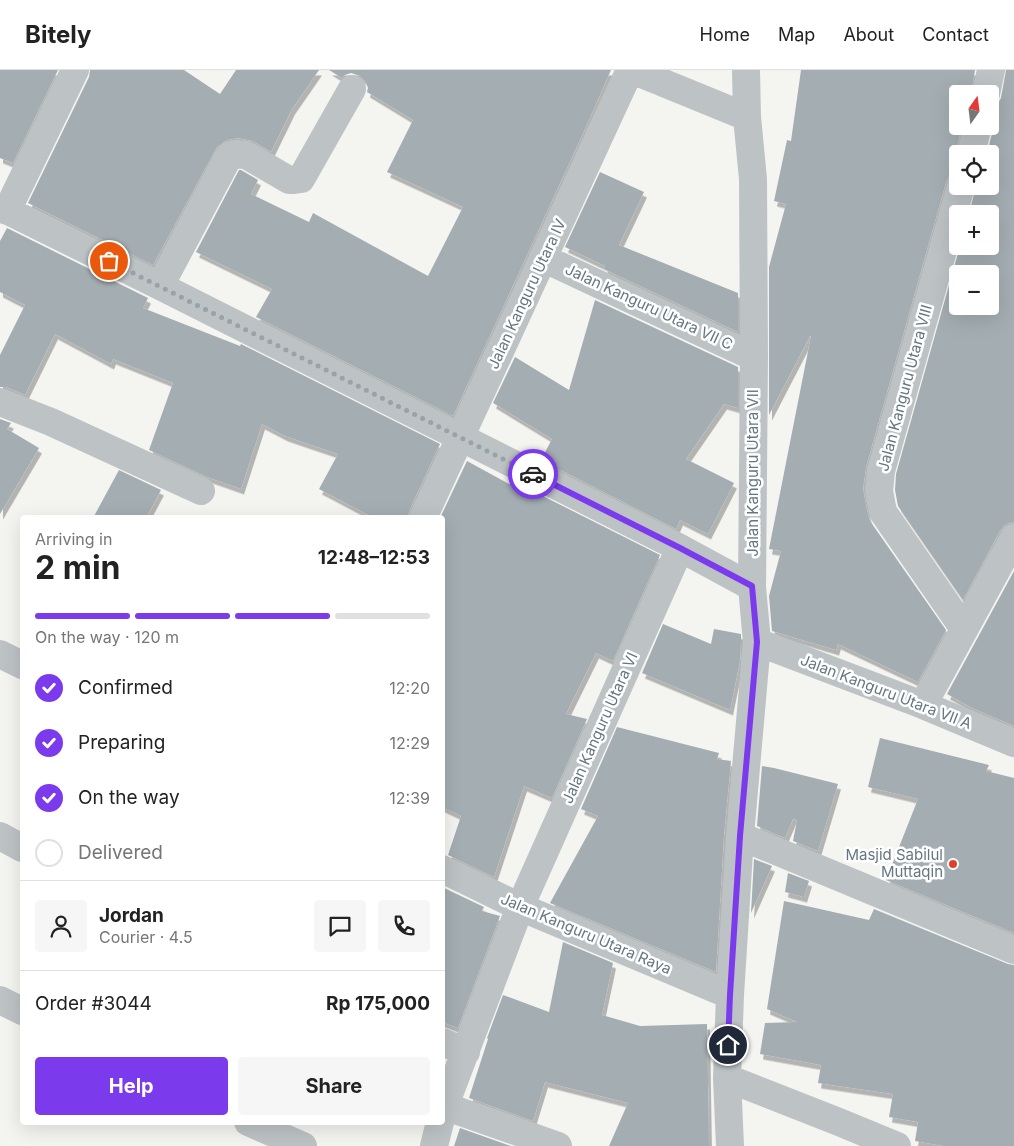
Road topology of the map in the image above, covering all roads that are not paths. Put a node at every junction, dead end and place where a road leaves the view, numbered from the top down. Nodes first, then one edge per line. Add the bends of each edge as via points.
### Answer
1 (75, 70) edge
2 (631, 70) edge
3 (746, 70) edge
4 (991, 70) edge
5 (988, 85) edge
6 (352, 89) dead end
7 (747, 116) junction
8 (958, 195) edge
9 (4, 209) edge
10 (543, 258) junction
11 (160, 286) junction
12 (754, 357) junction
13 (0, 402) edge
14 (460, 437) junction
15 (201, 491) dead end
16 (424, 515) edge
17 (1014, 538) edge
18 (680, 548) junction
19 (752, 586) junction
20 (964, 629) junction
21 (757, 642) junction
22 (0, 654) edge
23 (20, 664) edge
24 (923, 705) junction
25 (1014, 743) edge
26 (0, 836) edge
27 (740, 836) junction
28 (20, 847) edge
29 (445, 870) edge
30 (520, 907) junction
31 (1014, 950) edge
32 (730, 995) junction
33 (0, 1000) edge
34 (20, 1010) edge
35 (454, 1047) edge
36 (727, 1078) junction
37 (445, 1097) edge
38 (445, 1115) edge
39 (255, 1125) edge
40 (439, 1125) edge
41 (303, 1146) edge
42 (434, 1146) edge
43 (558, 1146) edge
44 (730, 1146) edge
45 (897, 1146) edge

1 - 9 street
2 - 7 street
2 - 10 street, Jalan Kanguru Utara IV
3 - 7 street, Jalan Kanguru Utara VII
4 - 5 street
6 - 11 street via 301,179 289,180 246,155 236,154 228,158
7 - 12 street, Jalan Kanguru Utara VII via 753,179
8 - 20 street, Jalan Kanguru Utara VIII via 881,471 879,491 883,512
9 - 11 street
10 - 12 street, Jalan Kanguru Utara VII C
10 - 14 street, Jalan Kanguru Utara IV
11 - 14 street
12 - 19 street, Jalan Kanguru Utara VII
13 - 15 street
14 - 16 street, Jalan Kanguru Utara IV
14 - 18 street
17 - 20 street
18 - 19 street
18 - 30 street, Jalan Kanguru Utara VI
19 - 21 street, Jalan Kanguru Utara VII
20 - 24 street
21 - 24 street, Jalan Kanguru Utara VII A
21 - 27 street, Jalan Kanguru Utara VII
22 - 23 street
24 - 25 street, Jalan Kanguru Utara VII A
26 - 28 street
27 - 31 street
27 - 32 street, Jalan Kanguru Utara VII
29 - 30 street, Jalan Kanguru Utara Raya
30 - 32 street, Jalan Kanguru Utara Raya
30 - 35 street, Jalan Kanguru Utara VI
32 - 36 street, Jalan Kanguru Utara VII
33 - 34 street
35 - 37 street, Jalan Kanguru Utara VI
36 - 44 street, Jalan Kanguru Utara VII
36 - 45 street
38 - 43 street
39 - 41 street
40 - 42 street, Jalan Kanguru Utara VI

